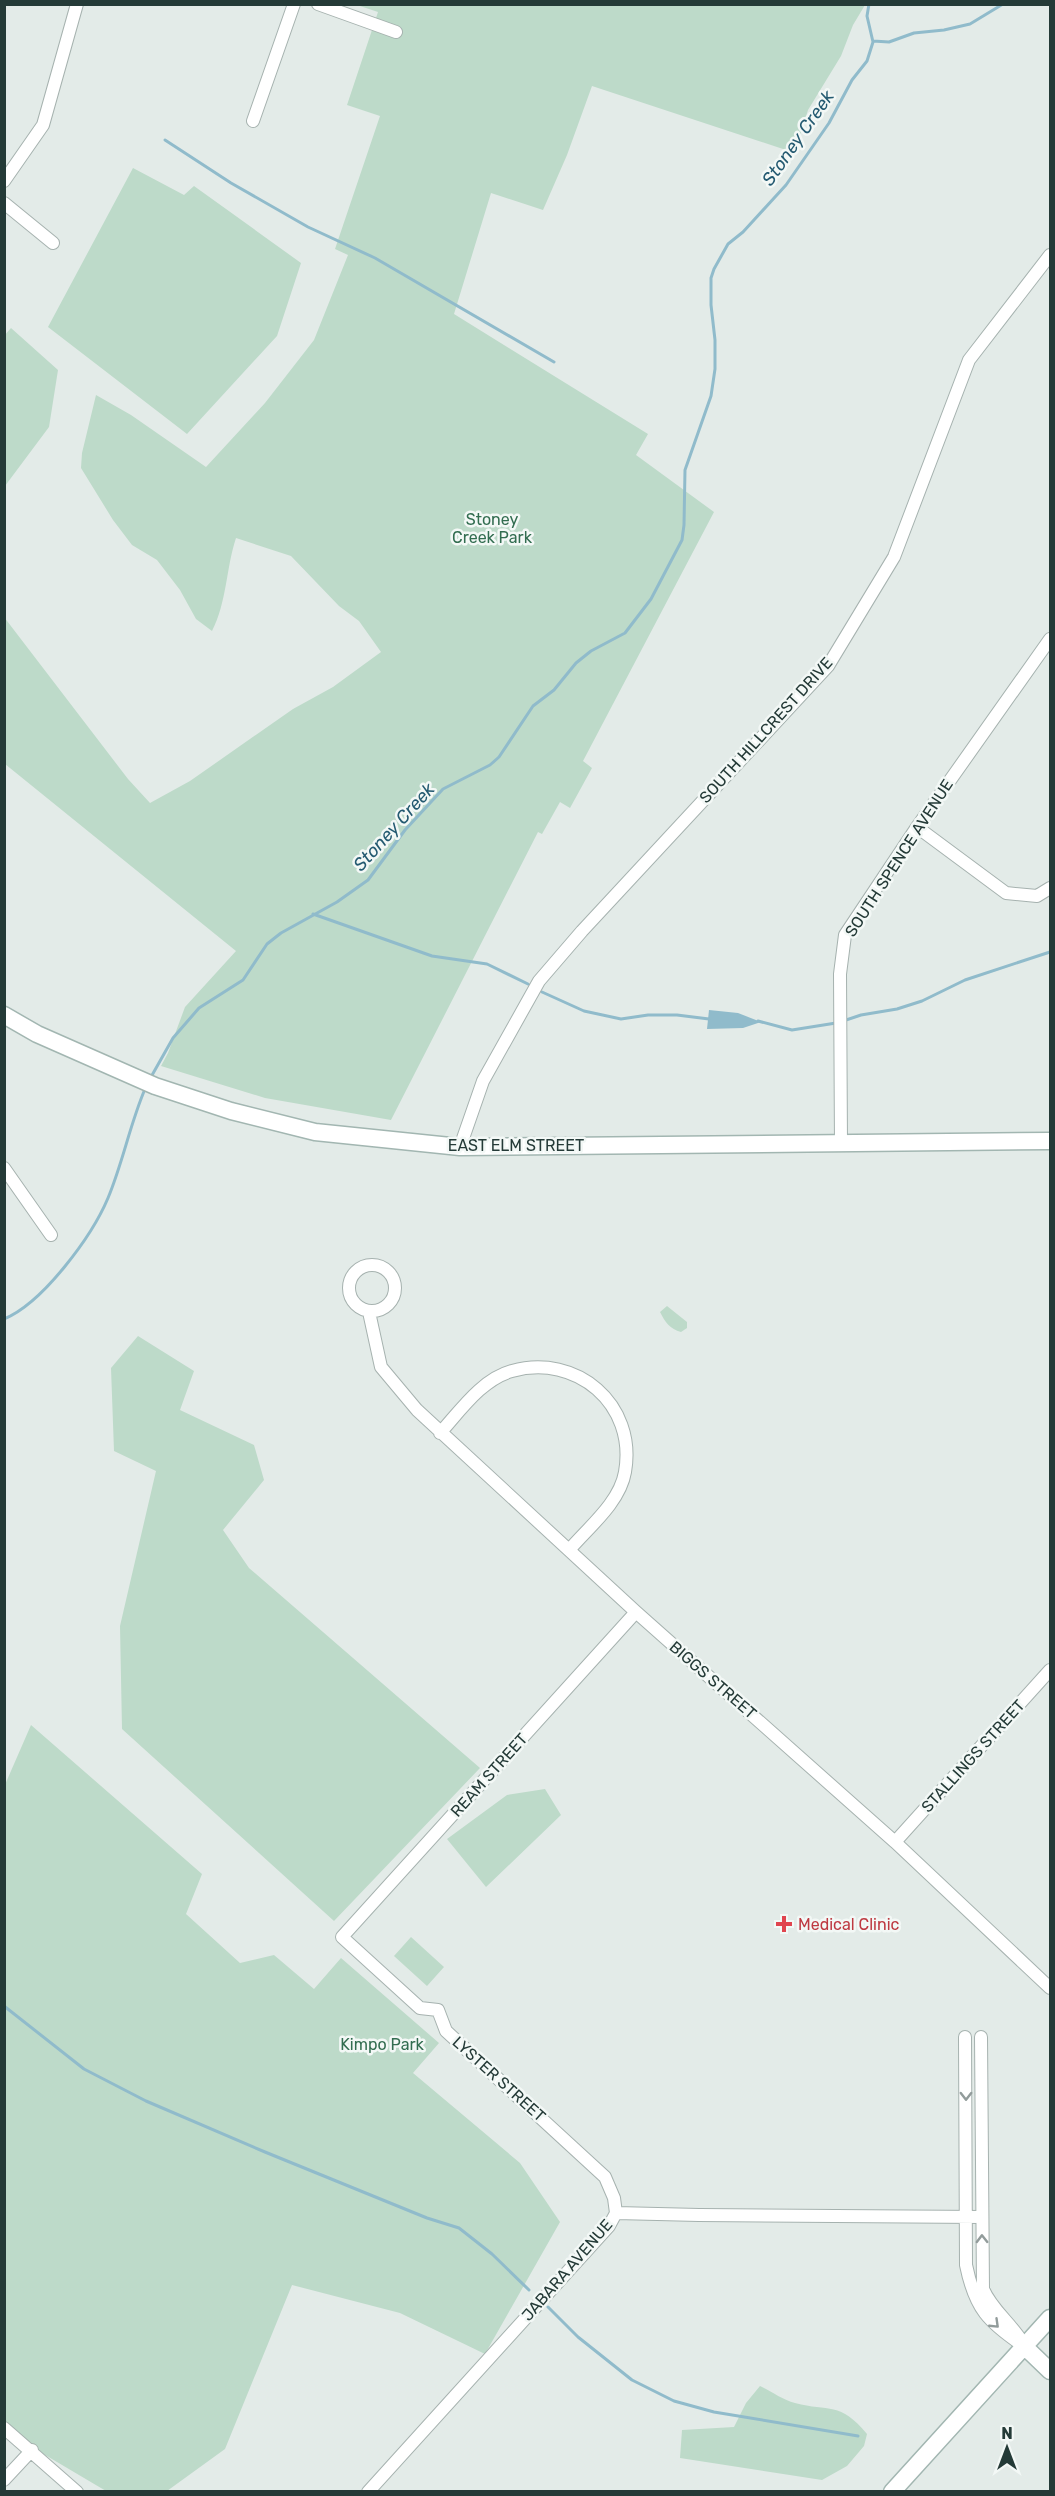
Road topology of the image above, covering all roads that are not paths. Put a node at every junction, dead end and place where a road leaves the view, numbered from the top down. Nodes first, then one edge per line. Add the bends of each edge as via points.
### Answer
1 (77, 4) edge
2 (294, 4) edge
3 (318, 4) edge
4 (396, 32) dead end
5 (253, 121) dead end
6 (4, 181) edge
7 (4, 203) edge
8 (53, 243) dead end
9 (1050, 255) edge
10 (1050, 639) edge
11 (917, 827) junction
12 (1050, 888) edge
13 (4, 1015) edge
14 (1050, 1142) edge
15 (841, 1144) junction
16 (460, 1147) junction
17 (4, 1168) edge
18 (51, 1235) dead end
19 (369, 1312) dead end
20 (440, 1433) junction
21 (570, 1549) junction
22 (636, 1612) junction
23 (1050, 1670) edge
24 (895, 1842) junction
25 (342, 1937) joint
26 (1050, 1988) edge
27 (966, 2037) dead end
28 (981, 2037) dead end
29 (616, 2213) junction
30 (966, 2217) junction
31 (982, 2217) junction
32 (1050, 2318) edge
33 (1025, 2347) junction
34 (1050, 2371) edge
35 (4, 2428) edge
36 (32, 2450) junction
37 (4, 2480) edge
38 (77, 2492) edge
39 (368, 2492) edge
40 (892, 2492) edge

1 - 6 street via 43,125
2 - 5 street
3 - 4 street
7 - 8 street
9 - 16 street, SOUTH HILLCREST DRIVE via 969,360 894,557 828,666 539,981 483,1081
10 - 11 street, SOUTH SPENCE AVENUE
11 - 12 street via 1006,893 1037,896
11 - 15 street, SOUTH SPENCE AVENUE via 845,935 840,974
13 - 16 street, EAST ELM STREET via 37,1034 155,1086 231,1111 315,1132
14 - 15 street, EAST ELM STREET
15 - 16 street, EAST ELM STREET
17 - 18 street
19 - 20 street, BIGGS STREET via 381,1367
20 - 21 street, BIGGS STREET
20 - 21 street via 486,1384 510,1371 539,1367 568,1371 591,1384 609,1401 622,1423 625,1473 614,1499
21 - 22 street, BIGGS STREET
22 - 24 street, BIGGS STREET
22 - 25 street, REAM STREET
23 - 24 street, STALLINGS STREET
24 - 26 street, BIGGS STREET
25 - 29 street, LYSTER STREET via 420,2008 438,2010 446,2031 605,2177
27 -> 30 street
28 - 31 street
29 - 30 street, JABARA AVENUE
29 - 39 street, JABARA AVENUE via 609,2226
30 - 31 street, JABARA AVENUE
30 -> 33 street via 966,2265 979,2308
33 -> 31 street via 983,2289
32 - 33 street
33 - 34 street
33 - 40 street
35 - 36 street
36 - 37 street
36 - 38 street

